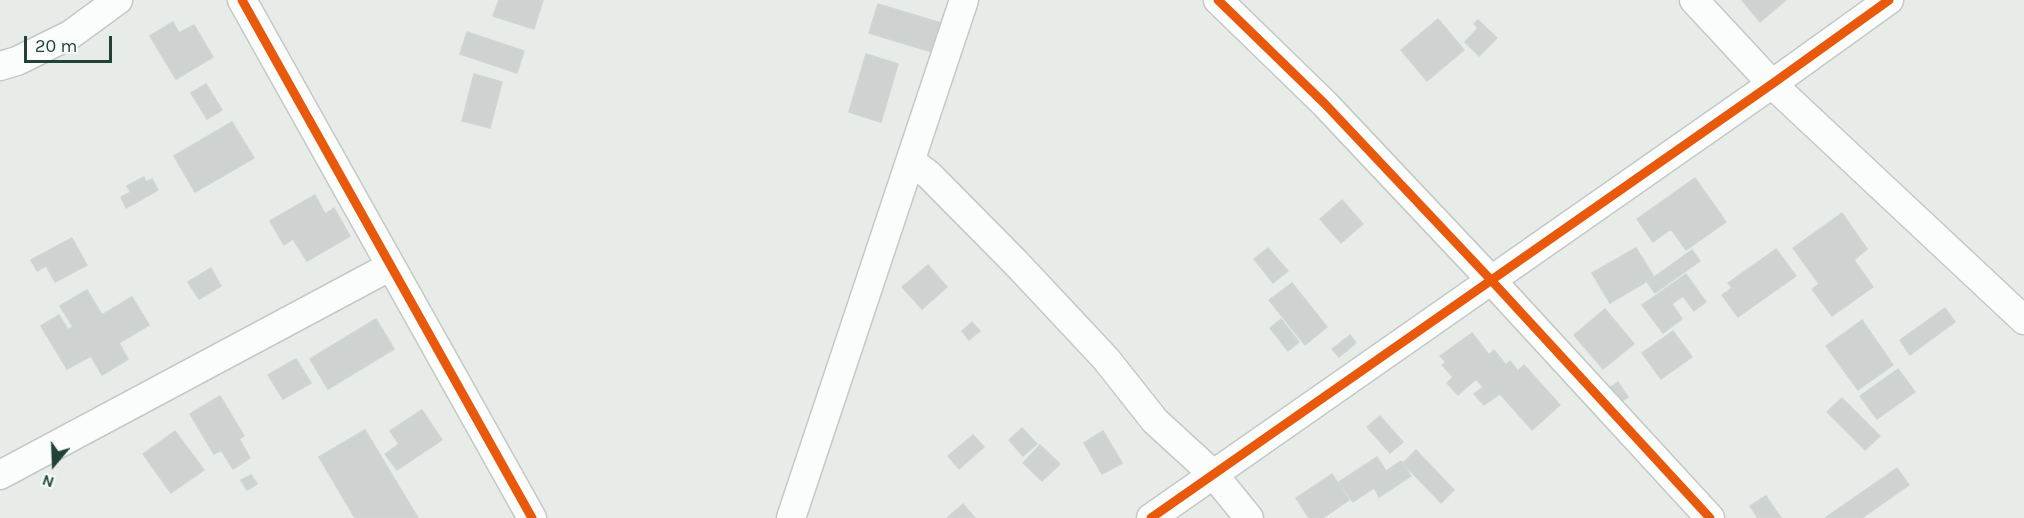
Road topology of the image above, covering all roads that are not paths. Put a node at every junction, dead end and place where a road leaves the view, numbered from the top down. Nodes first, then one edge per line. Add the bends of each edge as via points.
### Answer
1 (118, 0) edge
2 (242, 0) edge
3 (964, 0) edge
4 (1218, 0) edge
5 (1694, 0) edge
6 (1889, 0) edge
7 (0, 66) edge
8 (1772, 84) junction
9 (909, 164) junction
10 (391, 266) junction
11 (1491, 280) junction
12 (2024, 320) edge
13 (0, 475) edge
14 (1214, 475) junction
15 (532, 518) edge
16 (791, 518) edge
17 (1151, 518) edge
18 (1249, 518) edge
19 (1710, 518) edge

1 - 7 street via 70,35
2 - 10 street
3 - 9 street
4 - 11 street via 1325,104
5 - 8 street
6 - 8 street
8 - 11 street
8 - 12 street
9 - 14 street via 929,175 1017,264 1106,359 1155,421
9 - 16 street
10 - 13 street
10 - 15 street
11 - 14 street
11 - 19 street
14 - 17 street
14 - 18 street

